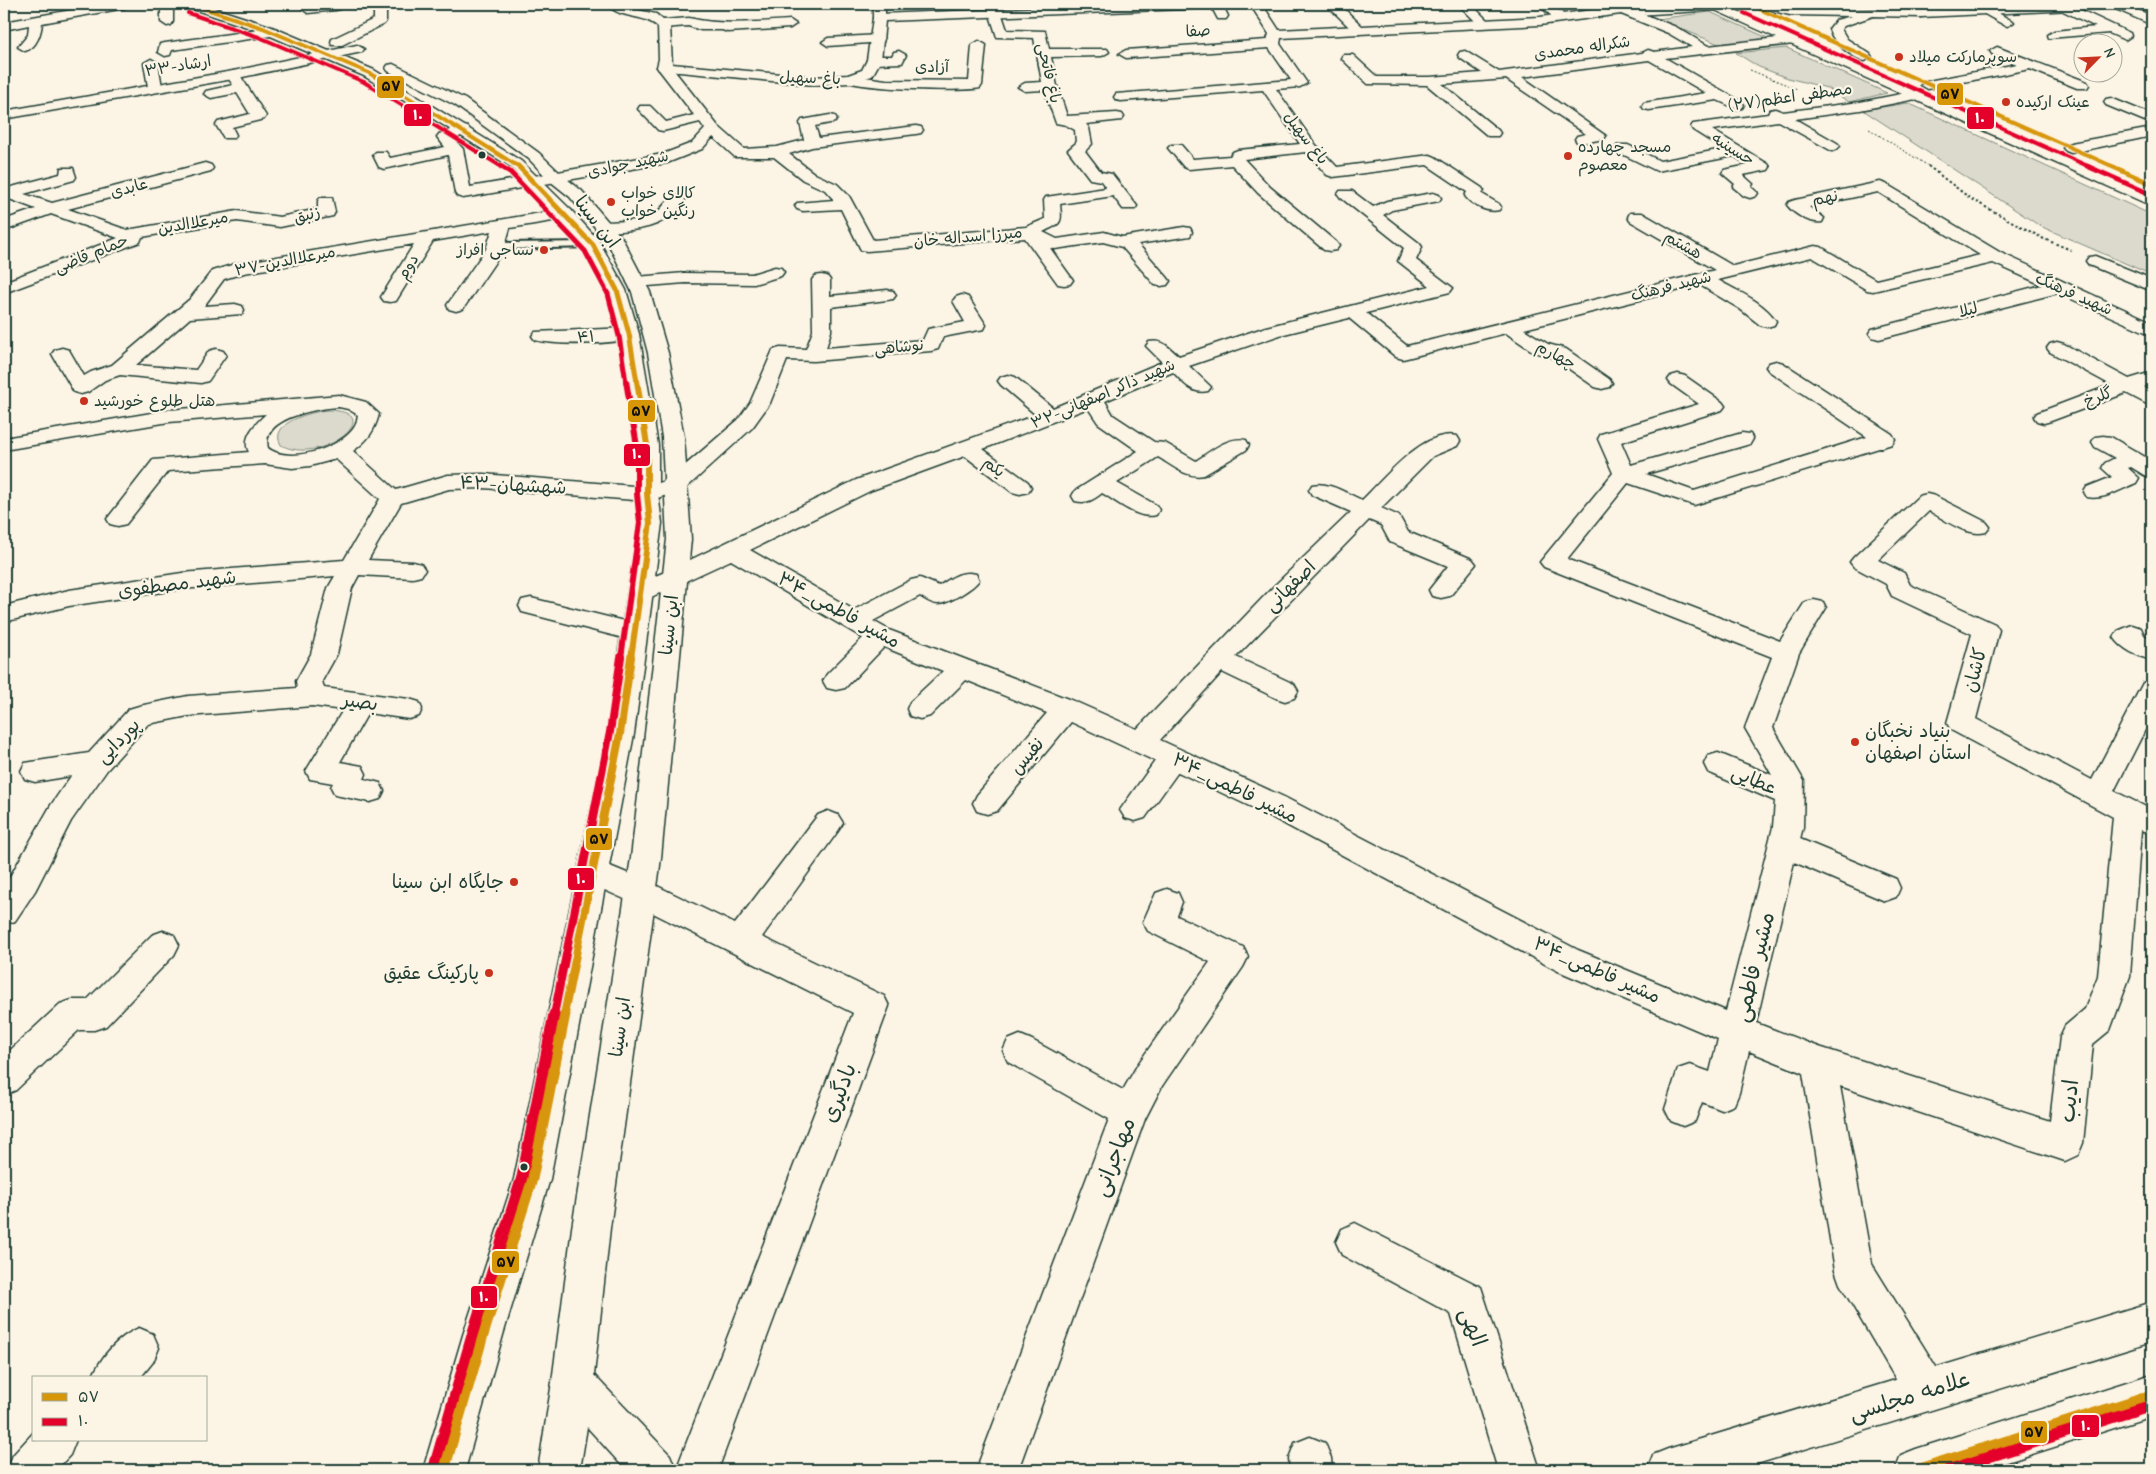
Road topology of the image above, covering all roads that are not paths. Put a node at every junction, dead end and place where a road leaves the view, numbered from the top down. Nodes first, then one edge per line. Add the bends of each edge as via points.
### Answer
1 (125, 4) edge
2 (167, 4) edge
3 (191, 4) edge
4 (232, 4) edge
5 (337, 4) edge
6 (380, 4) edge
7 (613, 4) edge
8 (879, 4) edge
9 (1210, 4) edge
10 (1216, 4) edge
11 (1256, 4) edge
12 (1332, 4) edge
13 (1464, 4) edge
14 (1543, 4) edge
15 (1608, 4) edge
16 (1748, 4) edge
17 (1760, 4) edge
18 (1901, 4) edge
19 (2115, 4) edge
20 (1715, 5) edge
21 (2063, 6) junction
22 (1979, 7) edge
23 (308, 9) dead end
24 (1620, 10) junction
25 (1821, 12) junction
26 (1885, 12) junction
27 (1920, 12) junction
28 (996, 15) junction
29 (1222, 16) dead end
30 (756, 17) dead end
31 (1561, 17) junction
32 (879, 18) junction
33 (36, 21) junction
34 (2152, 21) edge
35 (167, 22) dead end
36 (2008, 22) dead end
37 (1484, 23) junction
38 (663, 24) junction
39 (790, 24) dead end
40 (1840, 24) junction
41 (4, 26) edge
42 (2111, 29) junction
43 (727, 30) junction
44 (1359, 30) junction
45 (272, 32) junction
46 (2054, 35) dead end
47 (2125, 36) dead end
48 (878, 39) junction
49 (1274, 39) junction
50 (1794, 40) junction
51 (828, 42) dead end
52 (980, 45) dead end
53 (1631, 46) dead end
54 (25, 47) dead end
55 (332, 49) junction
56 (1706, 50) junction
57 (1997, 51) dead end
58 (165, 52) dead end
59 (1102, 52) dead end
60 (1581, 52) dead end
61 (1043, 53) junction
62 (1126, 54) dead end
63 (899, 55) dead end
64 (1465, 55) dead end
65 (1653, 56) junction
66 (1865, 57) junction
67 (1348, 58) dead end
68 (874, 60) junction
69 (151, 63) dead end
70 (1601, 63) junction
71 (2030, 65) junction
72 (664, 67) junction
73 (232, 75) junction
74 (1164, 76) dead end
75 (1503, 76) junction
76 (849, 79) junction
77 (1430, 81) junction
78 (1928, 84) junction
79 (1266, 85) junction
80 (2082, 85) dead end
81 (1050, 86) junction
82 (155, 87) junction
83 (1025, 87) dead end
84 (241, 88) junction
85 (211, 94) dead end
86 (1168, 94) junction
87 (1718, 95) junction
88 (1916, 95) junction
89 (1121, 97) dead end
90 (2111, 102) dead end
91 (1758, 104) dead end
92 (1737, 105) dead end
93 (1649, 106) dead end
94 (1174, 108) dead end
95 (645, 109) dead end
96 (4, 115) edge
97 (1592, 116) dead end
98 (1780, 116) junction
99 (1117, 117) dead end
100 (830, 118) dead end
101 (1572, 118) junction
102 (1554, 120) dead end
103 (2152, 120) edge
104 (486, 121) junction
105 (1070, 121) junction
106 (708, 123) junction
107 (1698, 127) joint
108 (463, 130) junction
109 (916, 130) dead end
110 (2152, 132) edge
111 (1493, 133) dead end
112 (229, 135) dead end
113 (1582, 139) dead end
114 (811, 143) junction
115 (1832, 146) dead end
116 (1310, 147) junction
117 (1176, 148) dead end
118 (1623, 148) dead end
119 (2071, 148) junction
120 (456, 149) junction
121 (1737, 151) junction
122 (778, 152) junction
123 (1236, 160) junction
124 (384, 164) dead end
125 (205, 168) dead end
126 (66, 171) dead end
127 (556, 178) junction
128 (534, 181) junction
129 (2152, 184) edge
130 (1880, 187) joint
131 (1117, 191) junction
132 (6, 192) edge
133 (1750, 192) dead end
134 (1346, 194) dead end
135 (1433, 198) dead end
136 (677, 200) dead end
137 (326, 201) dead end
138 (2152, 201) edge
139 (845, 204) junction
140 (803, 206) dead end
141 (1129, 206) dead end
142 (53, 208) junction
143 (1493, 208) dead end
144 (565, 214) junction
145 (1372, 214) junction
146 (1636, 217) dead end
147 (1816, 218) dead end
148 (503, 224) junction
149 (4, 226) edge
150 (603, 227) junction
151 (1030, 232) junction
152 (1184, 232) dead end
153 (127, 235) junction
154 (427, 237) junction
155 (279, 241) junction
156 (1126, 241) junction
157 (593, 245) junction
158 (496, 246) junction
159 (1330, 246) dead end
160 (1995, 257) junction
161 (2095, 261) road end
162 (775, 272) dead end
163 (1730, 272) junction
164 (1703, 279) junction
165 (821, 280) dead end
166 (1064, 280) dead end
167 (1161, 281) dead end
168 (636, 282) junction
169 (2152, 286) edge
170 (2058, 287) junction
171 (4, 288) edge
172 (1657, 290) junction
173 (887, 296) dead end
174 (390, 297) dead end
175 (962, 302) dead end
176 (821, 303) junction
177 (456, 305) dead end
178 (1680, 305) dead end
179 (1282, 307) dead end
180 (235, 310) dead end
181 (1352, 311) junction
182 (185, 313) junction
183 (1766, 321) dead end
184 (1300, 324) junction
185 (1509, 326) junction
186 (2152, 329) edge
187 (1879, 333) dead end
188 (629, 334) junction
189 (542, 336) dead end
190 (1156, 346) dead end
191 (2057, 348) dead end
192 (62, 354) dead end
193 (814, 355) junction
194 (216, 356) dead end
195 (1174, 364) junction
196 (1776, 367) dead end
197 (119, 369) junction
198 (2152, 378) edge
199 (1678, 380) dead end
200 (1008, 381) dead end
201 (1602, 383) dead end
202 (2126, 386) junction
203 (1201, 387) dead end
204 (179, 396) junction
205 (1093, 398) junction
206 (2152, 399) edge
207 (304, 405) junction
208 (1050, 416) junction
209 (2044, 417) dead end
210 (1742, 439) dead end
211 (1450, 441) dead end
212 (2103, 442) dead end
213 (4, 444) edge
214 (1238, 445) dead end
215 (968, 448) junction
216 (339, 450) junction
217 (1152, 451) junction
218 (266, 457) junction
219 (2131, 458) junction
220 (2152, 470) edge
221 (1624, 474) junction
222 (1102, 484) junction
223 (676, 485) junction
224 (1020, 487) dead end
225 (1320, 490) dead end
226 (2095, 492) dead end
227 (647, 494) junction
228 (1083, 496) dead end
229 (392, 498) junction
230 (1365, 510) junction
231 (1109, 515) dead end
232 (118, 519) dead end
233 (1978, 527) dead end
234 (732, 550) junction
235 (351, 567) junction
236 (413, 570) dead end
237 (674, 578) junction
238 (967, 580) dead end
239 (1441, 590) dead end
240 (640, 592) junction
241 (531, 606) dead end
242 (1814, 608) dead end
243 (4, 614) edge
244 (853, 621) junction
245 (635, 632) junction
246 (2132, 634) dead end
247 (880, 636) junction
248 (2152, 650) edge
249 (1786, 653) junction
250 (1219, 660) junction
251 (961, 668) junction
252 (836, 681) dead end
253 (2152, 690) edge
254 (1285, 691) dead end
255 (312, 696) junction
256 (360, 702) junction
257 (409, 709) dead end
258 (920, 709) dead end
259 (1066, 710) junction
260 (1140, 743) junction
261 (1173, 758) junction
262 (97, 762) junction
263 (1718, 764) dead end
264 (35, 771) dead end
265 (370, 791) dead end
266 (1790, 795) junction
267 (2098, 795) junction
268 (987, 803) dead end
269 (1135, 810) dead end
270 (2140, 817) edge
271 (828, 823) dead end
272 (1784, 845) junction
273 (593, 871) junction
274 (1886, 888) dead end
275 (640, 892) junction
276 (1167, 902) dead end
277 (4, 912) edge
278 (741, 942) junction
279 (163, 944) dead end
280 (1737, 1031) junction
281 (1020, 1051) dead end
282 (1819, 1063) junction
283 (4, 1079) edge
284 (1683, 1110) dead end
285 (1130, 1112) junction
286 (1355, 1242) dead end
287 (2152, 1322) edge
288 (139, 1348) dead end
289 (114, 1376) edge
290 (572, 1382) junction
291 (1926, 1390) junction
292 (2152, 1395) edge
293 (53, 1442) edge
294 (557, 1462) edge
295 (445, 1469) edge
296 (28, 1470) edge
297 (655, 1470) edge
298 (697, 1470) edge
299 (997, 1470) edge
300 (1519, 1470) edge
301 (1668, 1470) edge
302 (1916, 1470) edge

1 - 33 street via 62,11
2 - 35 street
3 - 45 street, ابن سینا
4 - 55 street, ابن سینا
5 - 23 street
6 - 55 street, ۳۳-ارشاد via 380,21
7 - 38 street via 617,8 658,19
8 - 32 street
9 - 28 street
10 - 29 street
11 - 49 street, باغ سهیل
12 - 44 street
13 - 37 street
14 - 31 street
15 - 24 street
16 - 66 street
17 - 25 street
18 - 27 street
19 - 21 street
19 - 34 street
20 - 24 street
20 - 50 street
21 - 22 street
21 - 42 street
22 - 27 street
22 - 36 street
24 - 31 street
24 - 56 street via 1672,30
25 - 26 street
25 - 40 street via 1816,16
26 - 27 street
26 - 40 street
28 - 32 street
28 - 61 street, باغ فاتحی via 1002,34 1040,34
30 - 43 street via 726,18
31 - 37 street
32 - 48 street
33 - 41 street
33 - 54 street via 34,35
37 - 44 street
38 - 43 street via 689,22
38 - 72 street
39 - 43 street
40 - 66 street via 1835,29 1836,33
42 - 46 street
42 - 47 street
44 - 49 street, صفا
45 - 55 street, ابن سینا
45 - 58 street via 165,47
48 - 51 street
48 - 68 street
49 - 62 street, صفا via 1142,48
49 - 79 street, باغ سهیل via 1300,83
50 - 56 street, شکراله محمدی
50 - 88 street
52 - 76 street, آزادی via 975,85 886,84
53 - 65 street
55 - 73 street, ۳۳-ارشاد
55 - 104 street, ابن سینا via 358,49 460,102
55 - 108 street, ابن سینا
56 - 65 street, شکراله محمدی
57 - 71 street
59 - 61 street
60 - 70 street
61 - 81 street, باغ فاتحی
63 - 68 street via 897,60
64 - 75 street
65 - 70 street, شکراله محمدی
65 - 87 street
66 - 78 street
67 - 77 street, شکراله محمدی via 1373,81
68 - 76 street, باغ سهیل via 867,74
69 - 82 street
70 - 75 street, شکراله محمدی
71 - 78 street
71 - 80 street
72 - 76 street, باغ سهیل via 814,81
72 - 106 street
73 - 82 street, ۳۳-ارشاد
73 - 84 street
74 - 86 street
75 - 77 street, شکراله محمدی
75 - 101 street
77 - 111 street
78 - 119 street
79 - 86 street
79 - 116 street, باغ سهیل
81 - 83 street
81 - 105 street, باغ فاتحی via 1061,120
82 - 96 street, ۳۳-ارشاد
84 - 85 street
84 - 112 street via 259,116 223,125
86 - 89 street
86 - 94 street
87 - 92 street
87 - 93 street
88 - 98 street, مصطفی اعظم(۲۷)
88 - 138 street
90 - 103 street
91 - 98 street
95 - 106 street via 663,127
97 - 101 street
98 - 107 street, مصطفی اعظم(۲۷)
98 - 115 street
99 - 105 street
100 - 114 street via 807,123
101 - 102 street
101 - 113 street via 1599,136
104 - 108 street
104 - 127 street, ابن سینا via 534,156
105 - 131 street, باغ فاتحی via 1082,128 1084,144 1076,150 1096,176 1106,177
106 - 122 street via 740,154
106 - 127 street, شهید جوادی via 697,146 668,158
107 - 121 street, حسینیه
108 - 120 street via 444,137
108 - 128 street, ابن سینا via 516,164
109 - 114 street
110 - 119 street
114 - 122 street
116 - 123 street via 1238,155
116 - 143 street, باغ سهیل via 1333,172 1430,160 1476,191 1473,196
117 - 123 street via 1188,164
118 - 121 street via 1657,166
119 - 129 street
120 - 124 street
120 - 128 street, شهید جوادی via 463,193
121 - 133 street, حسینیه via 1762,167 1730,173 1745,184 1741,187
122 - 139 street via 809,177 831,187
123 - 159 street via 1264,190
125 - 142 street, عابدی
126 - 132 street via 68,177
127 - 128 street, شهید جوادی
127 - 150 street, ابن سینا via 576,194
128 - 144 street, ابن سینا
130 - 147 street, نهم via 1795,204
130 - 160 street, شهید فرهنگ
131 - 141 street, باغ فاتحی
131 - 151 street via 1052,200 1053,221
132 - 142 street, حمام قاضی
134 - 145 street, ۳۲-شهید ذاکر اصفهانی
135 - 145 street via 1386,206
136 - 150 street via 670,213 651,223
137 - 155 street, زنبق via 327,212
139 - 140 street
139 - 151 street, میرزا اسداله خان via 867,246 950,234
142 - 149 street
142 - 153 street, حمام قاضی
144 - 148 street, ۳۷-میرعلاالدین
144 - 157 street, ابن سینا
145 - 181 street, ۳۲-شهید ذاکر اصفهانی via 1413,247 1407,261 1444,288
146 - 163 street, هشتم
148 - 154 street, ۳۷-میرعلاالدین
148 - 158 street
150 - 168 street, ابن سینا via 616,242
151 - 156 street, میرزا اسداله خان via 1056,244 1104,237
151 - 166 street
152 - 156 street, میرزا اسداله خان
153 - 155 street, میرعلاالدین via 238,216
153 - 171 street, حمام قاضی via 134,238
154 - 155 street, ۳۷-میرعلاالدین
154 - 174 street, دوم
155 - 182 street, ۳۷-میرعلاالدین via 241,268 218,275
156 - 167 street
157 - 158 lane
157 - 188 street, ابن سینا via 617,290
158 - 177 street
160 - 163 street, شهید فرهنگ via 1873,286 1815,251
160 - 170 street, شهید فرهنگ
161 - 169 street
162 - 168 street via 754,279 685,278
163 - 164 street, شهید فرهنگ
164 - 172 street, شهید فرهنگ
164 - 183 street via 1747,305
165 - 176 street
168 - 223 street, ابن سینا via 658,353 673,437
170 - 186 street, شهید فرهنگ
170 - 187 street, لیلا
172 - 178 street
172 - 185 street, شهید فرهنگ
173 - 176 street
175 - 193 street, نوشاهی via 977,325 935,333 932,345
176 - 193 street via 822,331
179 - 184 street
180 - 182 street
181 - 184 street, ۳۲-شهید ذاکر اصفهانی
181 - 185 street, شهید فرهنگ via 1403,353
182 - 197 street, ۳۷-میرعلاالدین
184 - 195 street, ۳۲-شهید ذاکر اصفهانی
185 - 201 street, چهارم via 1541,348 1559,353
188 - 189 street, ۴۱ via 564,338
188 - 227 street, ابن سینا via 647,445
190 - 195 street
191 - 202 street
192 - 197 street via 81,388 98,376
193 - 223 street via 780,354 760,403 745,424
194 - 204 street via 201,377
195 - 203 street
195 - 205 street, ۳۲-شهید ذاکر اصفهانی
196 - 221 street via 1884,439 1694,498
197 - 204 street
198 - 202 street, گلرخ
199 - 221 street via 1715,406 1609,439
200 - 208 street
202 - 206 street
202 - 209 street, گلرخ
204 - 207 street
204 - 213 street
205 - 208 street, ۳۲-شهید ذاکر اصفهانی
205 - 217 street via 1104,419
207 - 216 street via 339,401 358,405 370,414 370,423 364,433
207 - 218 street via 272,420 261,430 256,441 258,450
208 - 215 street, ۳۲-شهید ذاکر اصفهانی
210 - 221 street
211 - 230 street, اصفهانی via 1425,452
212 - 219 street
214 - 217 street via 1196,470 1157,448
215 - 224 street, یکم
215 - 234 street, ۳۲-شهید ذاکر اصفهانی via 864,485
216 - 218 street via 299,461
216 - 229 street
217 - 222 street
218 - 232 street via 161,466
219 - 220 street
219 - 226 street via 2113,468 2128,478
221 - 249 street via 1552,562
222 - 228 street
222 - 231 street via 1140,505
223 - 227 street
223 - 237 street, ابن سینا via 679,539
225 - 230 street
227 - 229 street, ۴۳-شهشهان via 483,481 448,482
227 - 240 street, ابن سینا via 650,523
229 - 235 street
230 - 239 street via 1391,522 1398,537 1464,564
230 - 250 street, اصفهانی
233 - 267 street, کاشان via 1927,502 1862,562 1895,579 1901,590 1986,630 1961,723
234 - 237 street, ۳۲-شهید ذاکر اصفهانی
234 - 244 street, ۳۴_مشیر فاطمی
235 - 236 street, شهید مصطفوی
235 - 243 street, شهید مصطفوی via 182,581 70,598
235 - 255 street via 340,588 324,654 309,681
237 - 240 street, ۳۲-شهید ذاکر اصفهانی
237 - 275 street, ابن سینا
238 - 244 street via 939,596 920,586
240 - 245 street, ابن سینا
241 - 245 street
242 - 249 street, مشیر فاطمی
244 - 247 street, ۳۴_مشیر فاطمی
245 - 273 street, ابن سینا via 620,734
246 - 248 street via 2127,637
247 - 251 street, ۳۴_مشیر فاطمی
247 - 252 street
249 - 266 street, مشیر فاطمی via 1759,728 1790,781
250 - 254 street
250 - 260 street, اصفهانی
251 - 258 street
251 - 259 street, ۳۴_مشیر فاطمی
253 - 267 street
255 - 256 street, بصیر
255 - 262 street, پوردایی via 188,706 139,716
256 - 257 street, بصیر
256 - 265 street via 320,771 352,774 345,787
259 - 260 street, ۳۴_مشیر فاطمی
259 - 268 street, نفیس
260 - 261 street, ۳۴_مشیر فاطمی
261 - 269 street
261 - 280 street, ۳۴_مشیر فاطمی via 1274,805 1567,960
262 - 264 street
262 - 277 street, پوردایی via 61,813
263 - 266 street, عطایی
266 - 272 street, مشیر فاطمی
267 - 270 street, کاشان
270 - 282 street, ادیب via 2114,976 2098,1019 2077,1037 2065,1143
271 - 278 street
272 - 274 street
272 - 280 street, مشیر فاطمی
273 - 275 street, بادگیری
273 - 295 street, ابن سینا via 532,1179
275 - 278 street, بادگیری
275 - 290 street, ابن سینا
276 - 285 street, مهاجرانی via 1159,922 1232,958 1150,1075
278 - 298 street, بادگیری via 872,1006
279 - 283 street via 94,1015 72,1015
280 - 282 street, مشیر فاطمی
280 - 284 street via 1722,1093 1690,1081
281 - 285 street
282 - 291 street via 1854,1270
285 - 299 street, مهاجرانی
286 - 300 street, الهی via 1467,1301
287 - 291 street, علامه مجلسی
288 - 289 street
290 - 294 street, ابن سینا
290 - 297 street
291 - 301 street, علامه مجلسی
292 - 302 street
293 - 296 street

